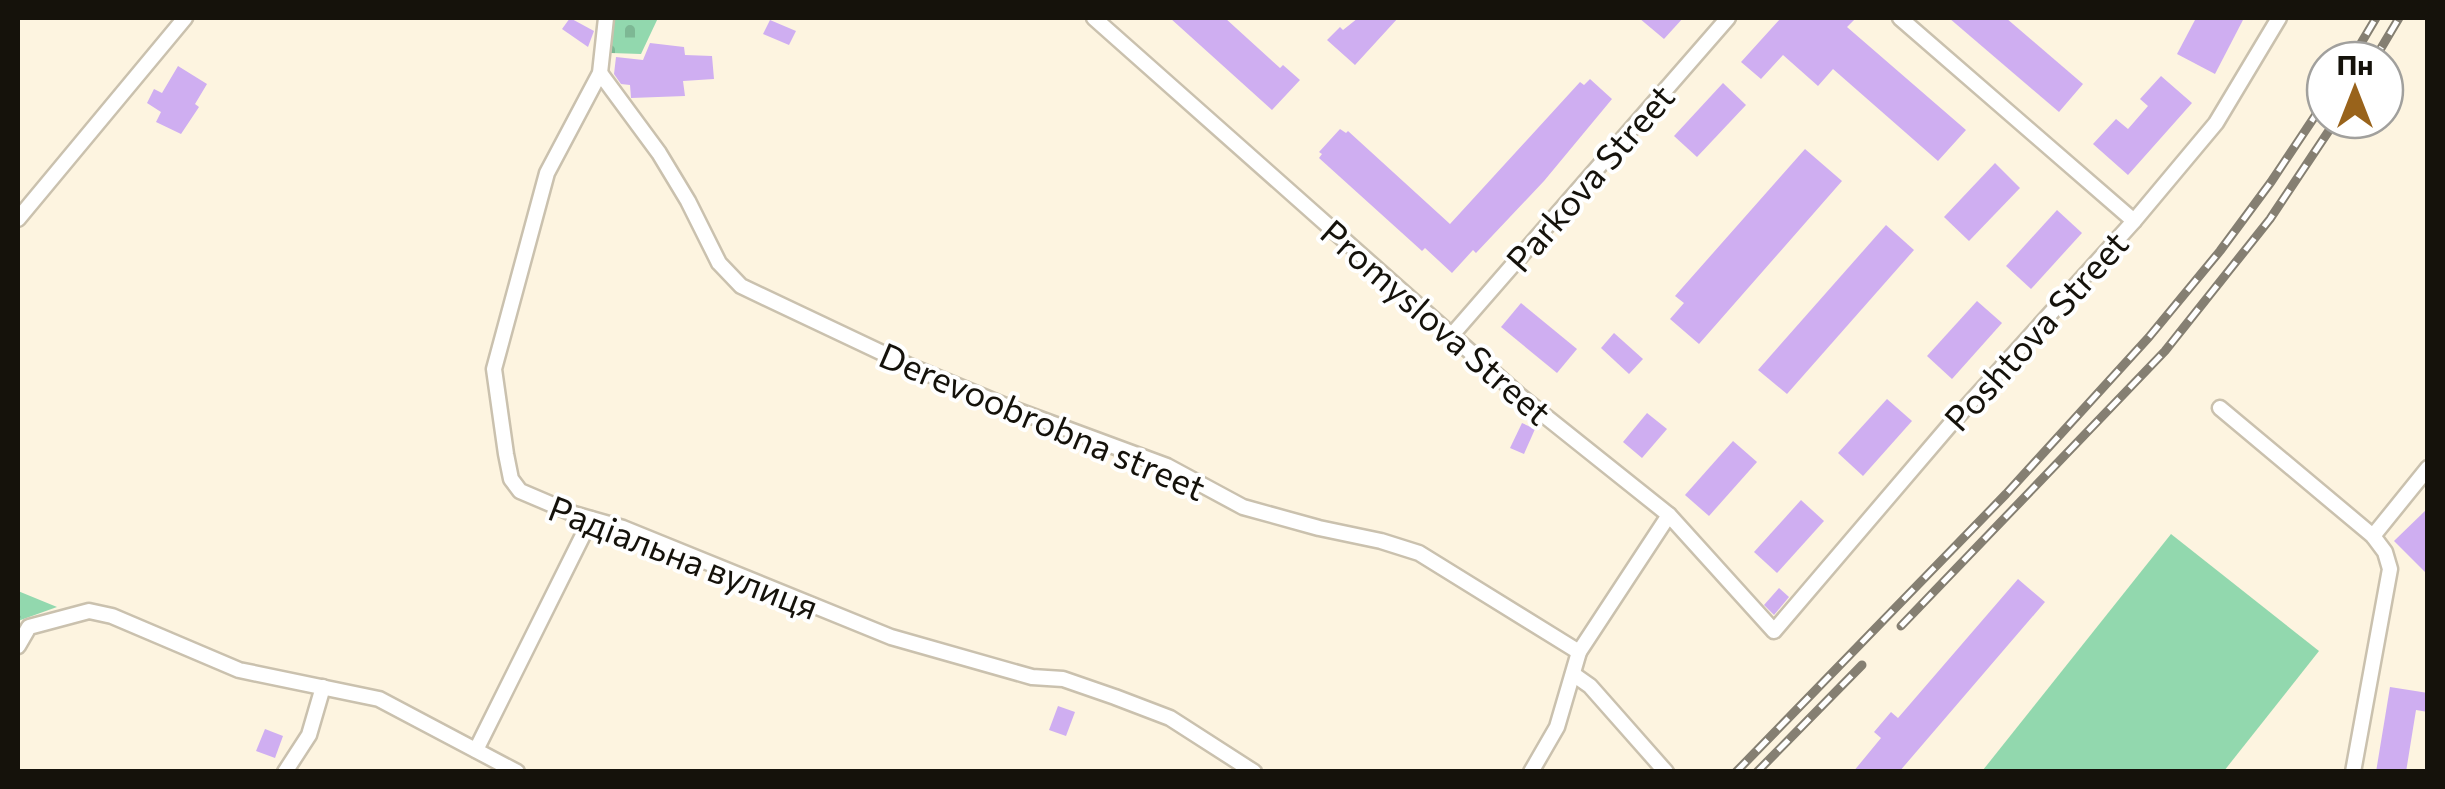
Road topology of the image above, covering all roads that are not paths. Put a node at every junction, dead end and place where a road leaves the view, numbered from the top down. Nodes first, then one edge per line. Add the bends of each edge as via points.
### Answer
1 (185, 18) edge
2 (606, 18) edge
3 (1094, 18) edge
4 (1728, 18) edge
5 (1900, 18) edge
6 (2278, 18) edge
7 (600, 72) junction
8 (18, 220) edge
9 (2134, 220) junction
10 (1450, 336) junction
11 (2220, 408) dead end
12 (2428, 468) edge
13 (1669, 514) junction
14 (591, 519) junction
15 (2373, 536) junction
16 (1774, 630) joint
17 (18, 646) edge
18 (1579, 652) junction
19 (1573, 674) junction
20 (322, 687) junction
21 (476, 750) junction
22 (286, 771) edge
23 (517, 772) edge
24 (1254, 772) edge
25 (1530, 772) edge
26 (1666, 772) edge
27 (2354, 772) edge

1 - 8 street
2 - 7 street, Радіальна вулиця
3 - 10 street, Promyslova Street
4 - 10 street, Parkova Street
5 - 9 street
6 - 9 street, Poshtova Street via 2216,124
7 - 14 street, Радіальна вулиця via 547,173 494,369 511,478 536,500
7 - 18 street, Derevoobrobna street via 659,153 719,263 741,286 1012,409 1167,466 1243,507 1419,553
9 - 16 street, Poshtova Street
10 - 13 street, Promyslova Street
11 - 15 street
12 - 15 street
13 - 16 street, Promyslova Street
13 - 18 street
14 - 21 street
14 - 24 street, Радіальна вулиця via 892,637 1116,696 1170,718
15 - 27 street via 2390,569
17 - 20 street via 29,627 89,610 240,670
18 - 19 street
19 - 25 street via 1558,727
19 - 26 street
20 - 21 street via 378,699
20 - 22 street via 309,735
21 - 23 street

